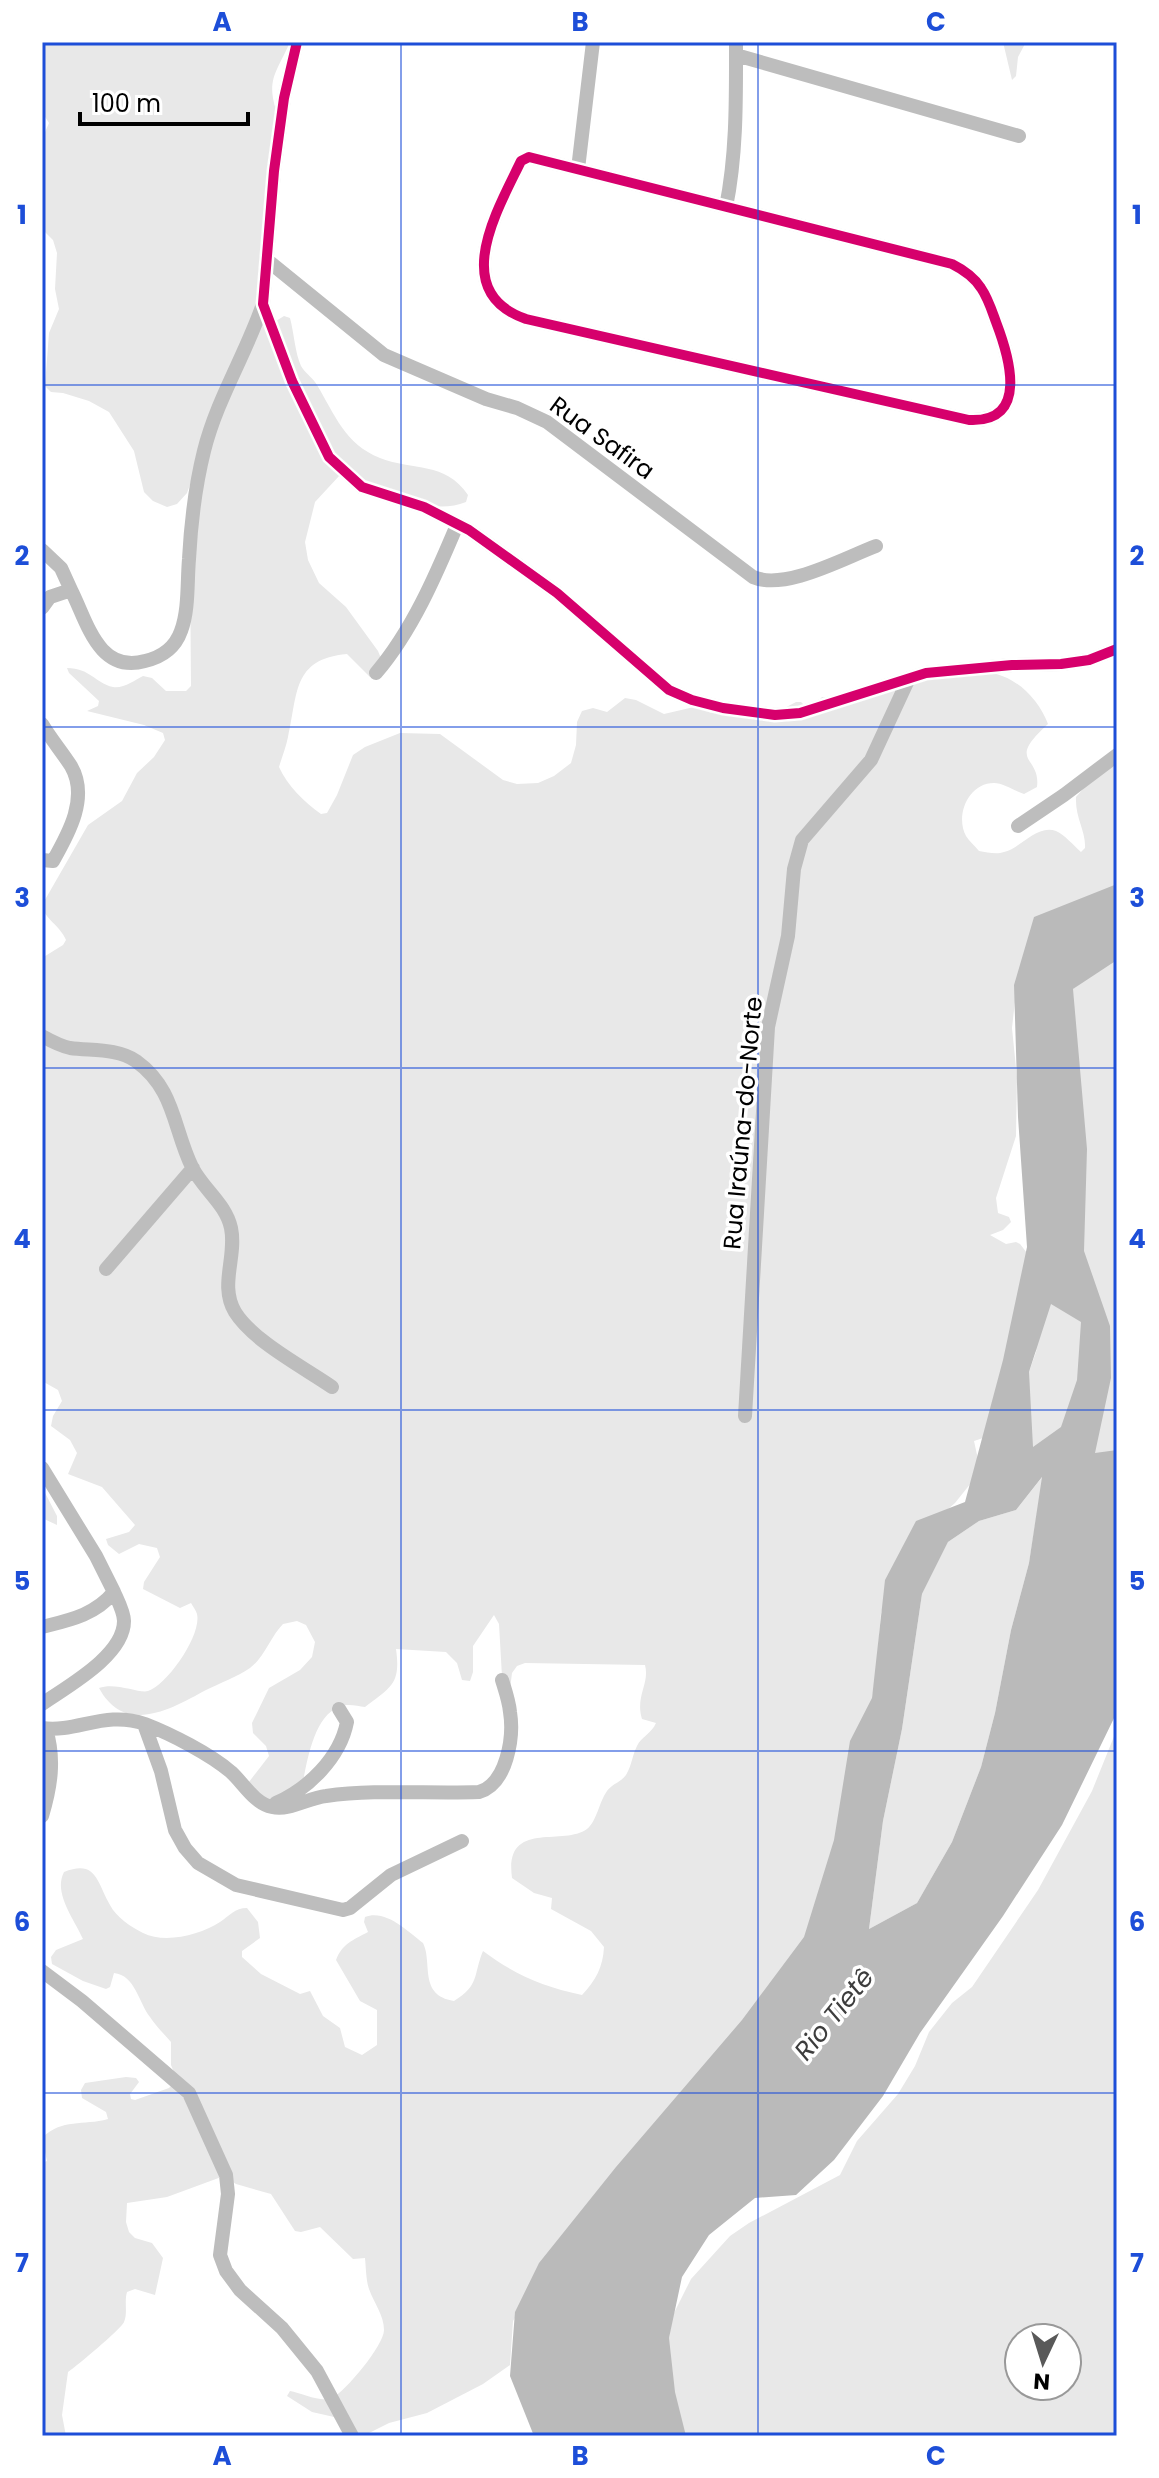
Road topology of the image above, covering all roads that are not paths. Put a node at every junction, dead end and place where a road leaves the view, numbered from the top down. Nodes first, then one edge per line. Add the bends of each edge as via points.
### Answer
1 (297, 42) edge
2 (593, 42) edge
3 (736, 48) edge
4 (1019, 136) dead end
5 (578, 169) junction
6 (726, 207) junction
7 (267, 260) junction
8 (263, 304) junction
9 (457, 525) junction
10 (876, 546) dead end
11 (42, 550) edge
12 (71, 590) junction
13 (42, 608) edge
14 (1117, 649) edge
15 (376, 673) dead end
16 (909, 678) junction
17 (42, 724) edge
18 (1117, 755) edge
19 (1018, 826) dead end
20 (42, 860) edge
21 (42, 1036) edge
22 (193, 1168) junction
23 (106, 1269) dead end
24 (332, 1387) dead end
25 (745, 1416) dead end
26 (42, 1468) edge
27 (114, 1592) junction
28 (42, 1627) edge
29 (502, 1680) dead end
30 (42, 1704) edge
31 (339, 1709) dead end
32 (144, 1724) junction
33 (44, 1728) edge
34 (268, 1806) junction
35 (42, 1816) edge
36 (462, 1841) dead end
37 (42, 1971) edge
38 (352, 2436) edge

1 - 7 street via 284,98
2 - 5 street
3 - 4 street
3 - 6 street
5 - 6 street
5 - 6 street via 523,159 491,222 485,277 492,295 511,313 969,420 985,419 1003,407 1011,391 1009,357 987,298 968,273 943,261
7 - 8 street
7 - 10 street, Rua Safira via 384,355 547,422 753,577 780,582
8 - 9 street via 329,457 362,487 424,507
8 - 12 street via 205,446 194,499 185,614 176,642 156,658 139,663 115,659 96,644
9 - 15 street via 397,648
9 - 16 street via 557,593 669,690 692,700 750,713 800,713
11 - 12 street via 61,568
12 - 13 street via 50,597
14 - 16 street via 1061,664 952,670
16 - 25 street, Rua Iraúna-do-Norte via 871,760 802,840 794,869 788,936 768,1027
17 - 20 street via 78,787 71,829 53,861
18 - 19 street
21 - 22 street via 69,1048 127,1055 145,1068 171,1105
22 - 23 street
22 - 24 street via 230,1223 234,1243 228,1289 237,1314
26 - 27 street
27 - 28 street via 94,1610
27 - 30 street via 124,1618 120,1635 86,1675
29 - 34 street via 510,1735 500,1776 488,1789 325,1796 281,1808
31 - 34 street via 347,1722 344,1735 314,1780
32 - 33 street via 106,1719
32 - 34 street via 216,1762
32 - 36 street via 179,1838 198,1863 236,1885 343,1910 391,1875
33 - 35 street via 52,1765
37 - 38 street via 189,2093 226,2175 220,2255 226,2271 317,2371

